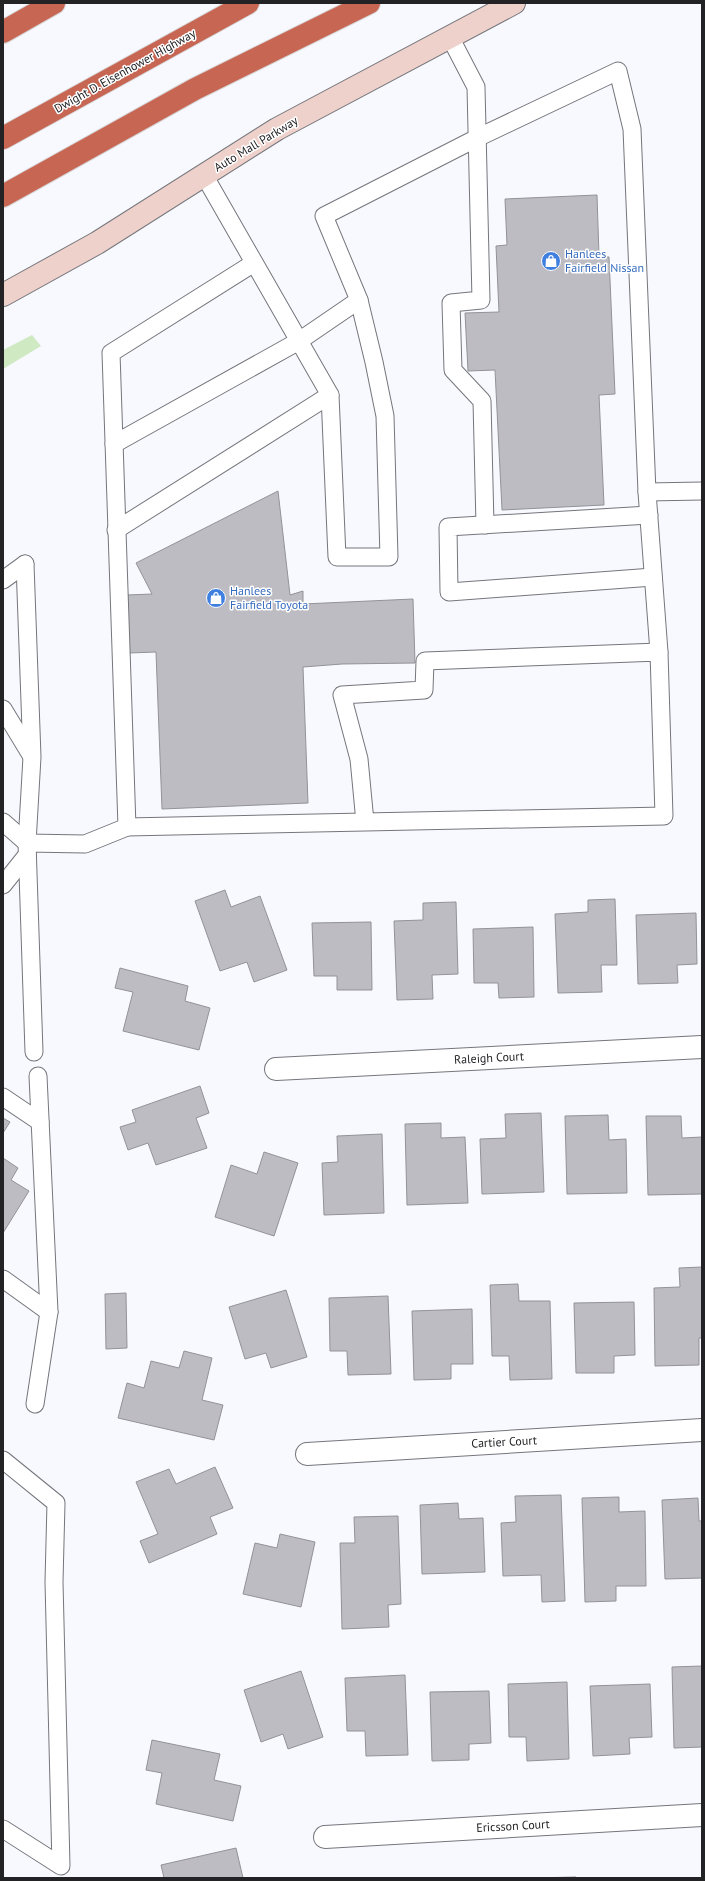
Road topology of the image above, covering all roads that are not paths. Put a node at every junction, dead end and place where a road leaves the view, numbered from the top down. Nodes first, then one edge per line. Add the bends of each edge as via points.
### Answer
1 (54, 3) edge
2 (248, 3) edge
3 (369, 3) edge
4 (514, 3) edge
5 (3, 32) edge
6 (450, 37) junction
7 (3, 138) edge
8 (477, 138) junction
9 (204, 176) junction
10 (3, 196) edge
11 (254, 263) junction
12 (3, 295) edge
13 (359, 300) junction
14 (299, 341) junction
15 (330, 395) junction
16 (114, 444) junction
17 (702, 491) edge
18 (647, 492) junction
19 (649, 515) junction
20 (485, 525) junction
21 (116, 530) junction
22 (653, 577) junction
23 (3, 580) edge
24 (659, 652) junction
25 (3, 709) edge
26 (32, 757) junction
27 (3, 822) edge
28 (364, 822) junction
29 (127, 827) junction
30 (27, 849) junction
31 (3, 886) edge
32 (702, 1047) edge
33 (34, 1052) dead end
34 (276, 1069) dead end
35 (38, 1076) dead end
36 (3, 1097) edge
37 (40, 1122) junction
38 (3, 1279) edge
39 (49, 1312) junction
40 (35, 1404) dead end
41 (702, 1430) edge
42 (307, 1454) dead end
43 (3, 1460) edge
44 (702, 1815) edge
45 (3, 1829) edge
46 (325, 1837) dead end

1 - 5 highway
2 - 7 highway, Dwight D. Eisenhower Highway
3 - 10 highway via 195,89
4 - 6 street, Auto Mall Parkway
6 - 8 lane via 476,87
6 - 9 street, Auto Mall Parkway via 277,130
8 - 13 lane via 324,216
8 - 18 lane via 618,71 632,129
8 - 20 lane via 481,300 451,303 452,363 453,370 482,401
9 - 11 lane
9 - 12 street, Auto Mall Parkway via 97,243
11 - 14 lane
11 - 16 lane via 111,353
13 - 14 lane
13 - 15 lane via 385,416 389,557 338,557
14 - 15 lane
14 - 16 lane
15 - 21 lane
16 - 21 lane
17 - 18 lane
18 - 19 lane
19 - 20 lane
19 - 22 lane
20 - 22 lane via 448,527 449,592
21 - 29 lane
22 - 24 lane
23 - 26 lane via 25,564
24 - 28 lane via 664,816
24 - 28 lane via 425,661 424,690 342,695 360,759
25 - 26 lane
26 - 30 lane
27 - 30 lane
28 - 29 lane
29 - 30 lane via 85,844
30 - 31 lane
30 - 33 lane
32 - 34 street, Raleigh Court
35 - 37 lane
36 - 37 lane
37 - 39 lane
38 - 39 lane
39 - 40 lane
41 - 42 street, Cartier Court
43 - 45 lane via 56,1503 54,1582 61,1866
44 - 46 street, Ericsson Court

